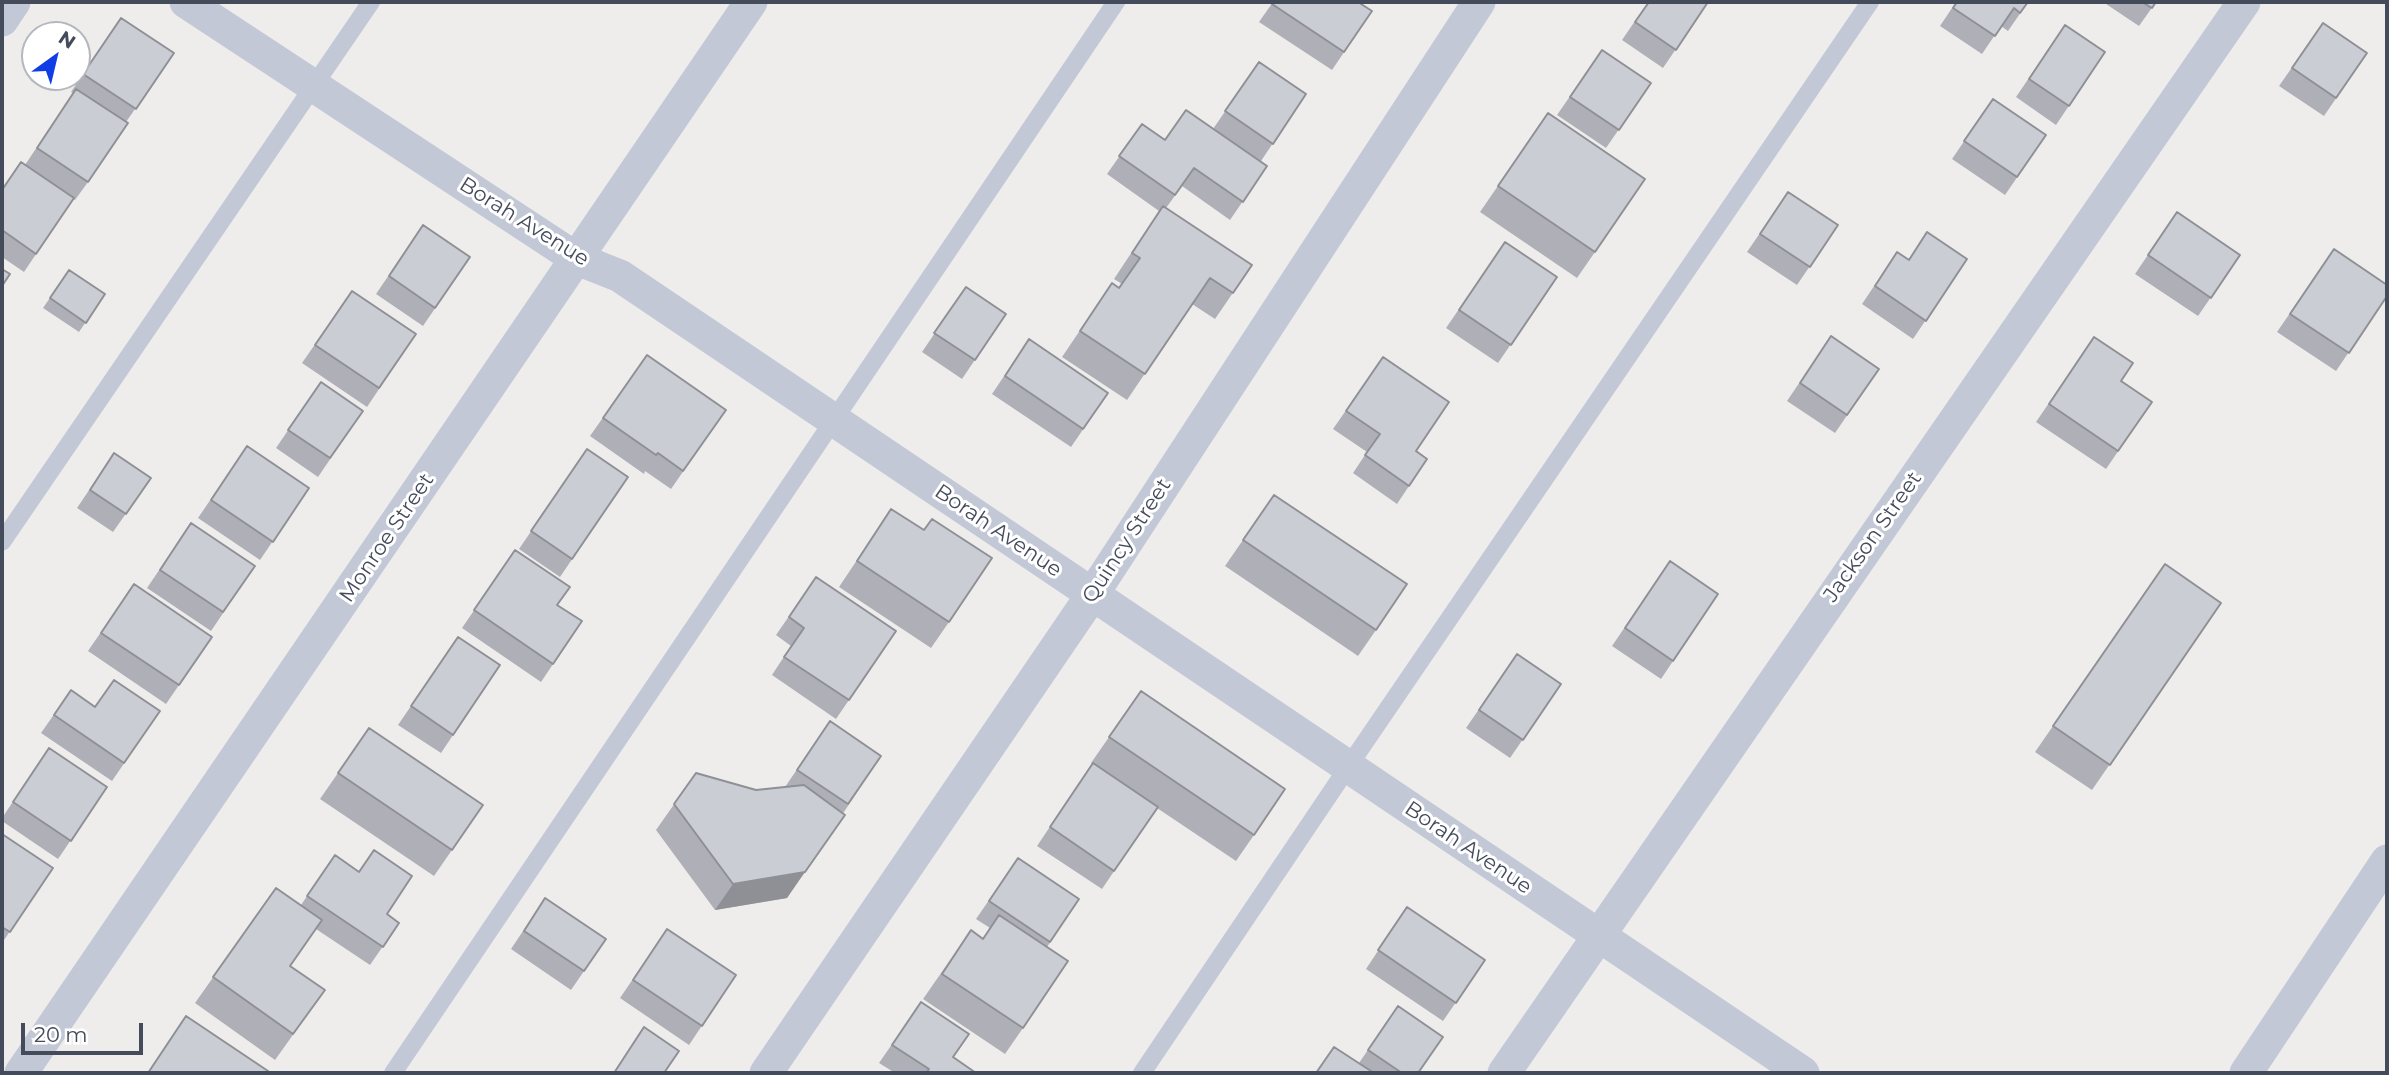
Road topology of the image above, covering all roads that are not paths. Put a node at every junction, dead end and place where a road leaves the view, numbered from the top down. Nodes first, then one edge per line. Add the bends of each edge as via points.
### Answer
1 (14, 2) edge
2 (186, 2) edge
3 (371, 2) edge
4 (751, 2) edge
5 (1115, 2) edge
6 (1479, 2) edge
7 (1870, 2) edge
8 (2244, 2) edge
9 (2, 20) edge
10 (312, 85) junction
11 (576, 259) junction
12 (833, 420) junction
13 (2, 542) edge
14 (1092, 595) junction
15 (1348, 767) junction
16 (2387, 861) edge
17 (1598, 935) junction
18 (21, 1073) edge
19 (393, 1073) edge
20 (766, 1073) edge
21 (1142, 1073) edge
22 (1504, 1073) edge
23 (1803, 1073) edge
24 (2246, 1073) edge

1 - 9 street
2 - 10 street, Borah Avenue
3 - 10 lane
4 - 11 street, Monroe Street
5 - 12 lane
6 - 14 street, Quincy Street
7 - 15 lane
8 - 17 street, Jackson Street
10 - 11 street, Borah Avenue
10 - 13 lane
11 - 12 street, Borah Avenue via 620,276
11 - 18 street, Monroe Street
12 - 14 street, Borah Avenue
12 - 19 lane
14 - 15 street, Borah Avenue
14 - 20 street, Quincy Street
15 - 17 street, Borah Avenue
15 - 21 lane
16 - 24 street
17 - 22 street, Jackson Street
17 - 23 street, Borah Avenue

